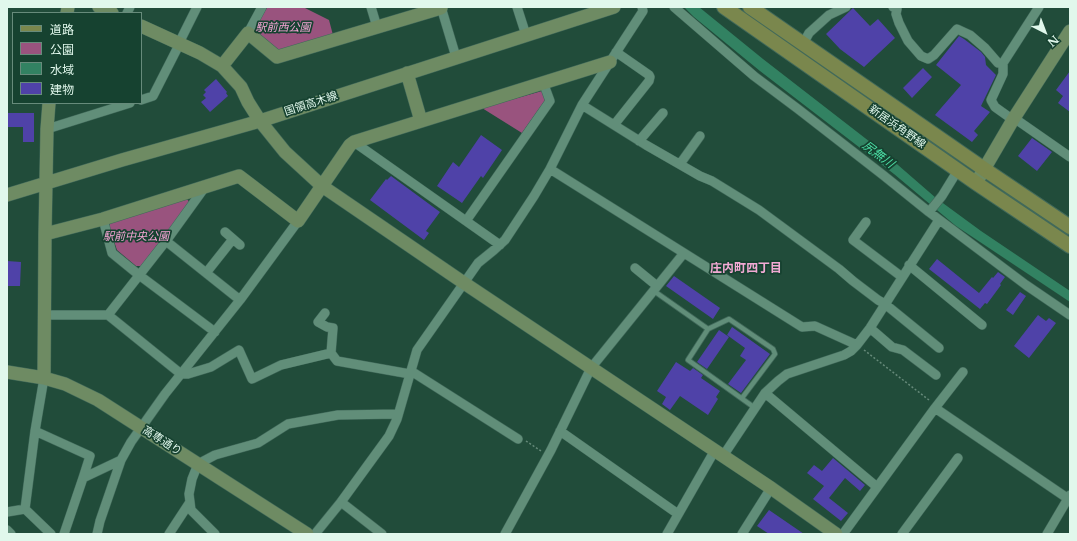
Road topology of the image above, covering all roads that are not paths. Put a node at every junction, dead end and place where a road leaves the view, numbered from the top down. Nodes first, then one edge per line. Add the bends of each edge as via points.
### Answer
1 (99, 7) edge
2 (197, 7) edge
3 (262, 7) edge
4 (371, 7) edge
5 (441, 7) edge
6 (517, 7) edge
7 (614, 7) edge
8 (642, 7) edge
9 (674, 7) edge
10 (724, 7) edge
11 (750, 7) edge
12 (846, 7) edge
13 (893, 7) edge
14 (1039, 7) edge
15 (110, 12) edge
16 (142, 26) edge
17 (377, 27) junction
18 (1070, 31) edge
19 (248, 33) junction
20 (526, 35) junction
21 (179, 43) junction
22 (803, 44) junction
23 (456, 57) junction
24 (613, 57) junction
25 (1003, 63) junction
26 (222, 66) junction
27 (407, 73) junction
28 (543, 82) junction
29 (142, 100) edge
30 (49, 104) edge
31 (122, 104) edge
32 (582, 105) junction
33 (107, 106) edge
34 (663, 113) dead end
35 (1014, 118) junction
36 (260, 121) junction
37 (421, 121) junction
38 (614, 125) junction
39 (47, 129) junction
40 (700, 136) dead end
41 (639, 141) junction
42 (354, 142) junction
43 (1070, 157) edge
44 (680, 164) junction
45 (550, 169) junction
46 (958, 170) junction
47 (984, 170) junction
48 (976, 183) junction
49 (46, 184) junction
50 (322, 186) junction
51 (205, 187) junction
52 (7, 195) edge
53 (930, 211) junction
54 (103, 219) junction
55 (938, 220) junction
56 (298, 221) junction
57 (466, 221) junction
58 (866, 222) dead end
59 (1070, 227) edge
60 (225, 232) dead end
61 (45, 234) junction
62 (166, 241) junction
63 (500, 245) junction
64 (1070, 246) edge
65 (684, 253) junction
66 (909, 265) junction
67 (635, 268) dead end
68 (206, 273) junction
69 (139, 276) junction
70 (902, 277) junction
71 (464, 283) junction
72 (656, 289) junction
73 (240, 300) junction
74 (885, 304) junction
75 (325, 313) dead end
76 (44, 315) junction
77 (108, 315) junction
78 (1070, 315) edge
79 (982, 325) dead end
80 (870, 328) junction
81 (708, 329) junction
82 (215, 332) junction
83 (857, 345) junction
84 (940, 348) dead end
85 (331, 353) junction
86 (591, 368) junction
87 (7, 372) edge
88 (964, 372) dead end
89 (410, 373) junction
90 (181, 374) junction
91 (936, 375) dead end
92 (44, 378) junction
93 (764, 393) junction
94 (742, 398) junction
95 (936, 407) junction
96 (755, 408) junction
97 (398, 414) junction
98 (141, 427) junction
99 (35, 431) junction
100 (560, 432) junction
101 (518, 439) road end
102 (719, 453) junction
103 (958, 458) dead end
104 (121, 460) junction
105 (198, 464) junction
106 (84, 478) junction
107 (878, 487) junction
108 (771, 488) junction
109 (1069, 498) edge
110 (190, 502) junction
111 (341, 502) junction
112 (25, 509) junction
113 (7, 512) edge
114 (678, 514) junction
115 (7, 530) edge
116 (10, 534) edge
117 (51, 534) edge
118 (64, 534) edge
119 (98, 534) edge
120 (169, 534) edge
121 (215, 534) edge
122 (307, 534) edge
123 (315, 534) edge
124 (382, 534) edge
125 (505, 534) edge
126 (667, 534) edge
127 (742, 534) edge
128 (836, 534) edge
129 (843, 534) edge
130 (902, 534) edge
131 (1047, 534) edge

1 - 15 street
2 - 21 street
3 - 19 street
4 - 17 street
5 - 17 street
5 - 23 street
6 - 20 street
7 - 20 street, 国領高木線
8 - 24 street via 643,11
9 - 53 street via 754,76
10 - 46 main road, 新居浜角野線
11 - 22 main road, 新居浜角野線
12 - 22 street via 829,15 809,34
13 - 25 street via 897,9 899,23 908,41 921,56 928,59 934,55 957,29 970,35 998,63
14 - 25 street
16 - 21 street
17 - 19 street via 276,57
18 - 35 street
19 - 26 street
20 - 23 street, 国領高木線
21 - 26 street
21 - 29 street via 153,96
22 - 47 main road, 新居浜角野線
23 - 27 street, 国領高木線
24 - 28 street
24 - 32 street
24 - 38 street via 649,75 650,78
25 - 35 street via 1003,74 991,100 995,107
26 - 36 street via 241,87
27 - 36 street, 国領高木線
27 - 37 street
28 - 37 street
28 - 57 street via 550,101
30 - 39 street
31 - 33 street
32 - 38 street
32 - 45 street
33 - 39 street
34 - 41 street
35 - 43 street
35 - 47 street
36 - 49 street, 国領高木線
36 - 50 street via 285,152
37 - 42 street
38 - 41 street
39 - 49 street
40 - 44 street
41 - 44 street
42 - 50 street
42 - 57 street
44 - 74 street via 759,210
45 - 63 street
45 - 65 street
46 - 48 main road, 新居浜角野線
46 - 53 street
47 - 48 street
47 - 59 main road, 新居浜角野線
48 - 64 main road, 新居浜角野線
49 - 52 street, 国領高木線
49 - 61 street
50 - 56 street
50 - 71 street
51 - 54 street
51 - 56 street via 239,176
51 - 62 street
53 - 55 street
54 - 61 street
54 - 69 street via 112,252
55 - 66 street
55 - 78 street
56 - 73 street
57 - 63 street
58 - 70 street via 853,240
60 - 68 street via 237,242
61 - 76 street
62 - 68 street
62 - 69 street
63 - 71 street via 478,263
65 - 72 street
65 - 83 street via 802,327 814,326
66 - 70 street
66 - 79 street
67 - 72 street
68 - 73 street
69 - 77 street
69 - 82 street
70 - 74 street
71 - 86 street
71 - 89 street via 417,350
72 - 81 lane
72 - 86 street
73 - 82 street
74 - 80 street
74 - 84 street
75 - 85 street via 318,322 333,328
76 - 77 street
76 - 92 street
77 - 90 street
80 - 83 street
80 - 91 street via 892,347 902,350
81 - 94 lane via 688,360
81 - 94 lane via 729,319 773,349 775,354
82 - 90 street
83 - 93 street via 844,355 787,374
85 - 89 street via 337,361
85 - 90 street via 281,365 252,379 239,350 211,367
86 - 100 street
86 - 102 street
87 - 92 street, 高専通り
88 - 95 street
89 - 97 street
89 - 101 street
90 - 98 street
92 - 98 street, 高専通り via 65,384 98,400
92 - 99 street
93 - 96 street
93 - 107 street
94 - 96 lane
95 - 107 street
95 - 109 street
96 - 102 street
97 - 105 street via 338,415 288,424 258,443
97 - 111 street via 389,436
98 - 104 street
98 - 105 street, 高専通り
99 - 106 street via 90,456
99 - 112 street
100 - 114 street
100 - 125 street
102 - 108 street
102 - 114 street
103 - 130 street
104 - 106 street
104 - 119 street
105 - 110 street via 192,479
105 - 122 street, 高専通り
106 - 118 street
107 - 129 street
108 - 127 street
108 - 128 street
109 - 131 street
110 - 120 street
110 - 121 street via 191,510
111 - 123 street
111 - 124 street
112 - 113 street
112 - 117 street
114 - 126 street
115 - 116 street

